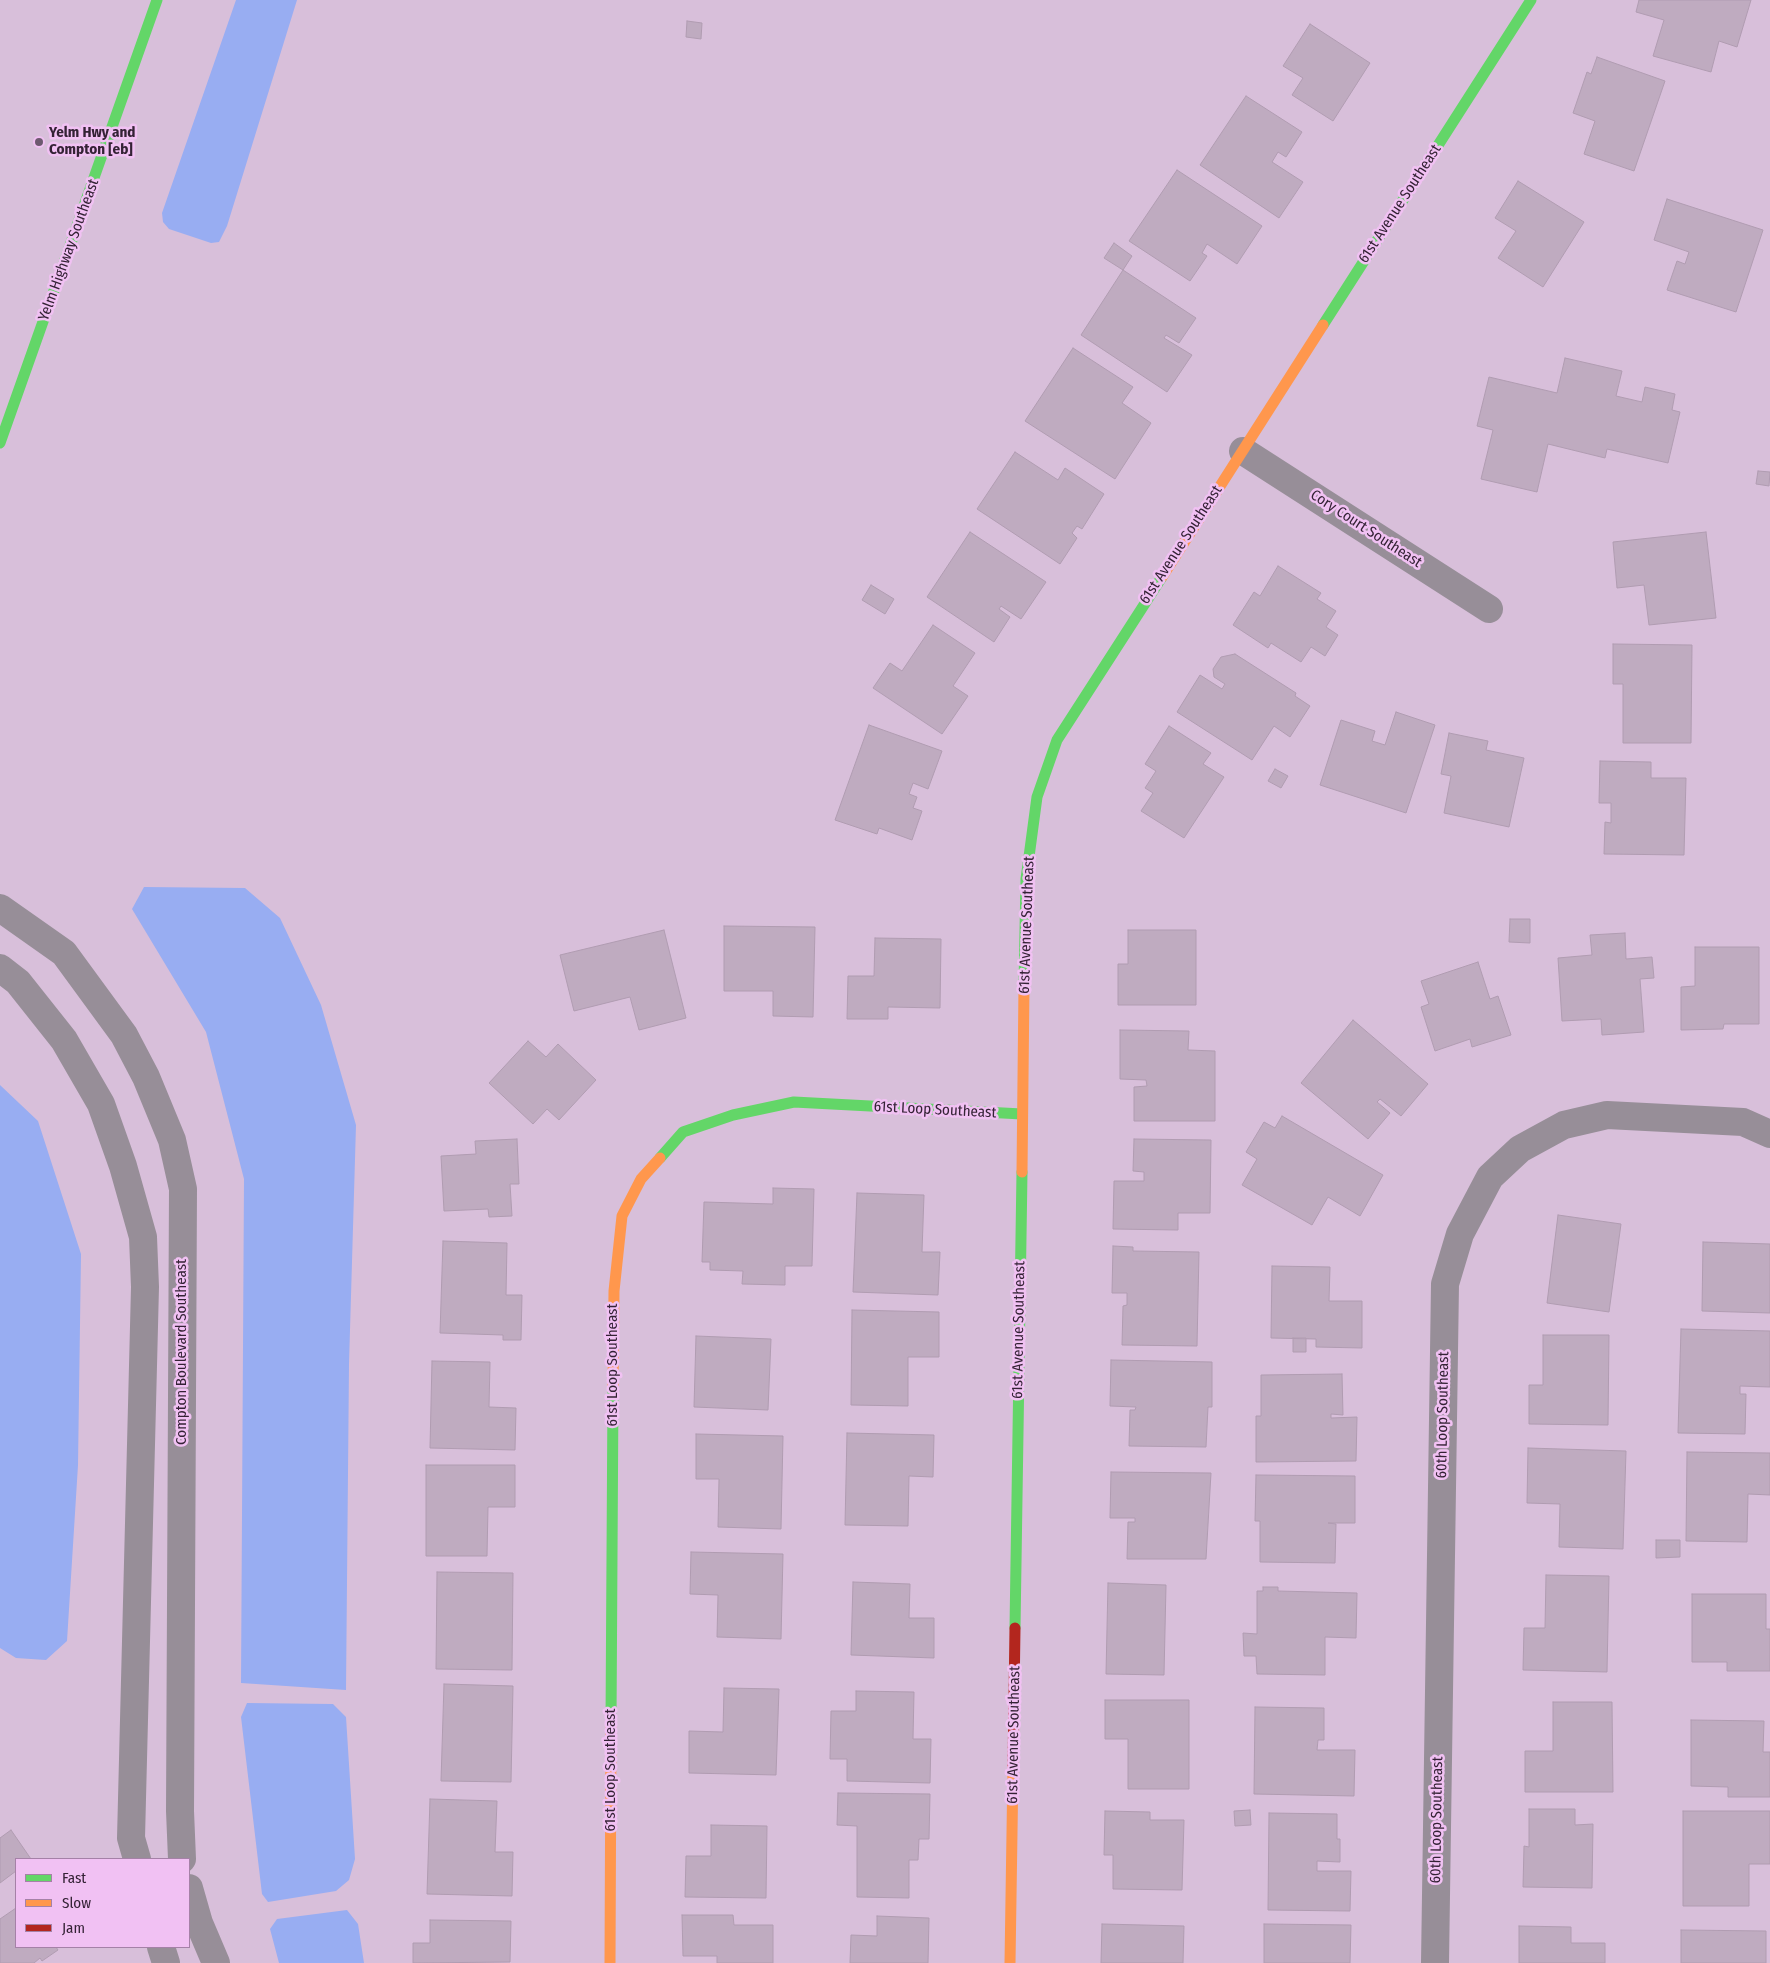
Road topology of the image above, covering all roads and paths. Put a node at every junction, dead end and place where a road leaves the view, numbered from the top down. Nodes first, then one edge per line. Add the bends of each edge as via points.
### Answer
1 (157, 0) edge
2 (1531, 0) edge
3 (0, 444) edge
4 (1243, 451) junction
5 (1489, 609) dead end
6 (0, 908) edge
7 (0, 968) edge
8 (1022, 1114) junction
9 (1770, 1134) edge
10 (137, 1858) edge
11 (182, 1858) edge
12 (190, 1892) edge
13 (161, 1948) edge
14 (166, 1963) edge
15 (216, 1963) edge
16 (610, 1963) edge
17 (1010, 1963) edge
18 (1435, 1963) edge

1 - 3 street, Yelm Highway Southeast
2 - 4 street, 61st Avenue Southeast
4 - 5 street, Cory Court Southeast
4 - 8 street, 61st Avenue Southeast via 1057,740 1037,797 1026,879
6 - 11 street, Compton Boulevard Southeast via 64,953 124,1036 146,1077 172,1140 183,1189
7 - 10 street via 18,982 64,1040 101,1104 143,1237 145,1286 131,1838
8 - 16 street, 61st Loop Southeast via 794,1102 733,1115 683,1132 641,1179 622,1216 614,1291
8 - 17 street, 61st Avenue Southeast
9 - 18 street, 60th Loop Southeast via 1743,1122 1607,1115 1564,1125 1520,1149 1490,1177 1460,1234 1445,1284
12 - 15 street
13 - 14 street

